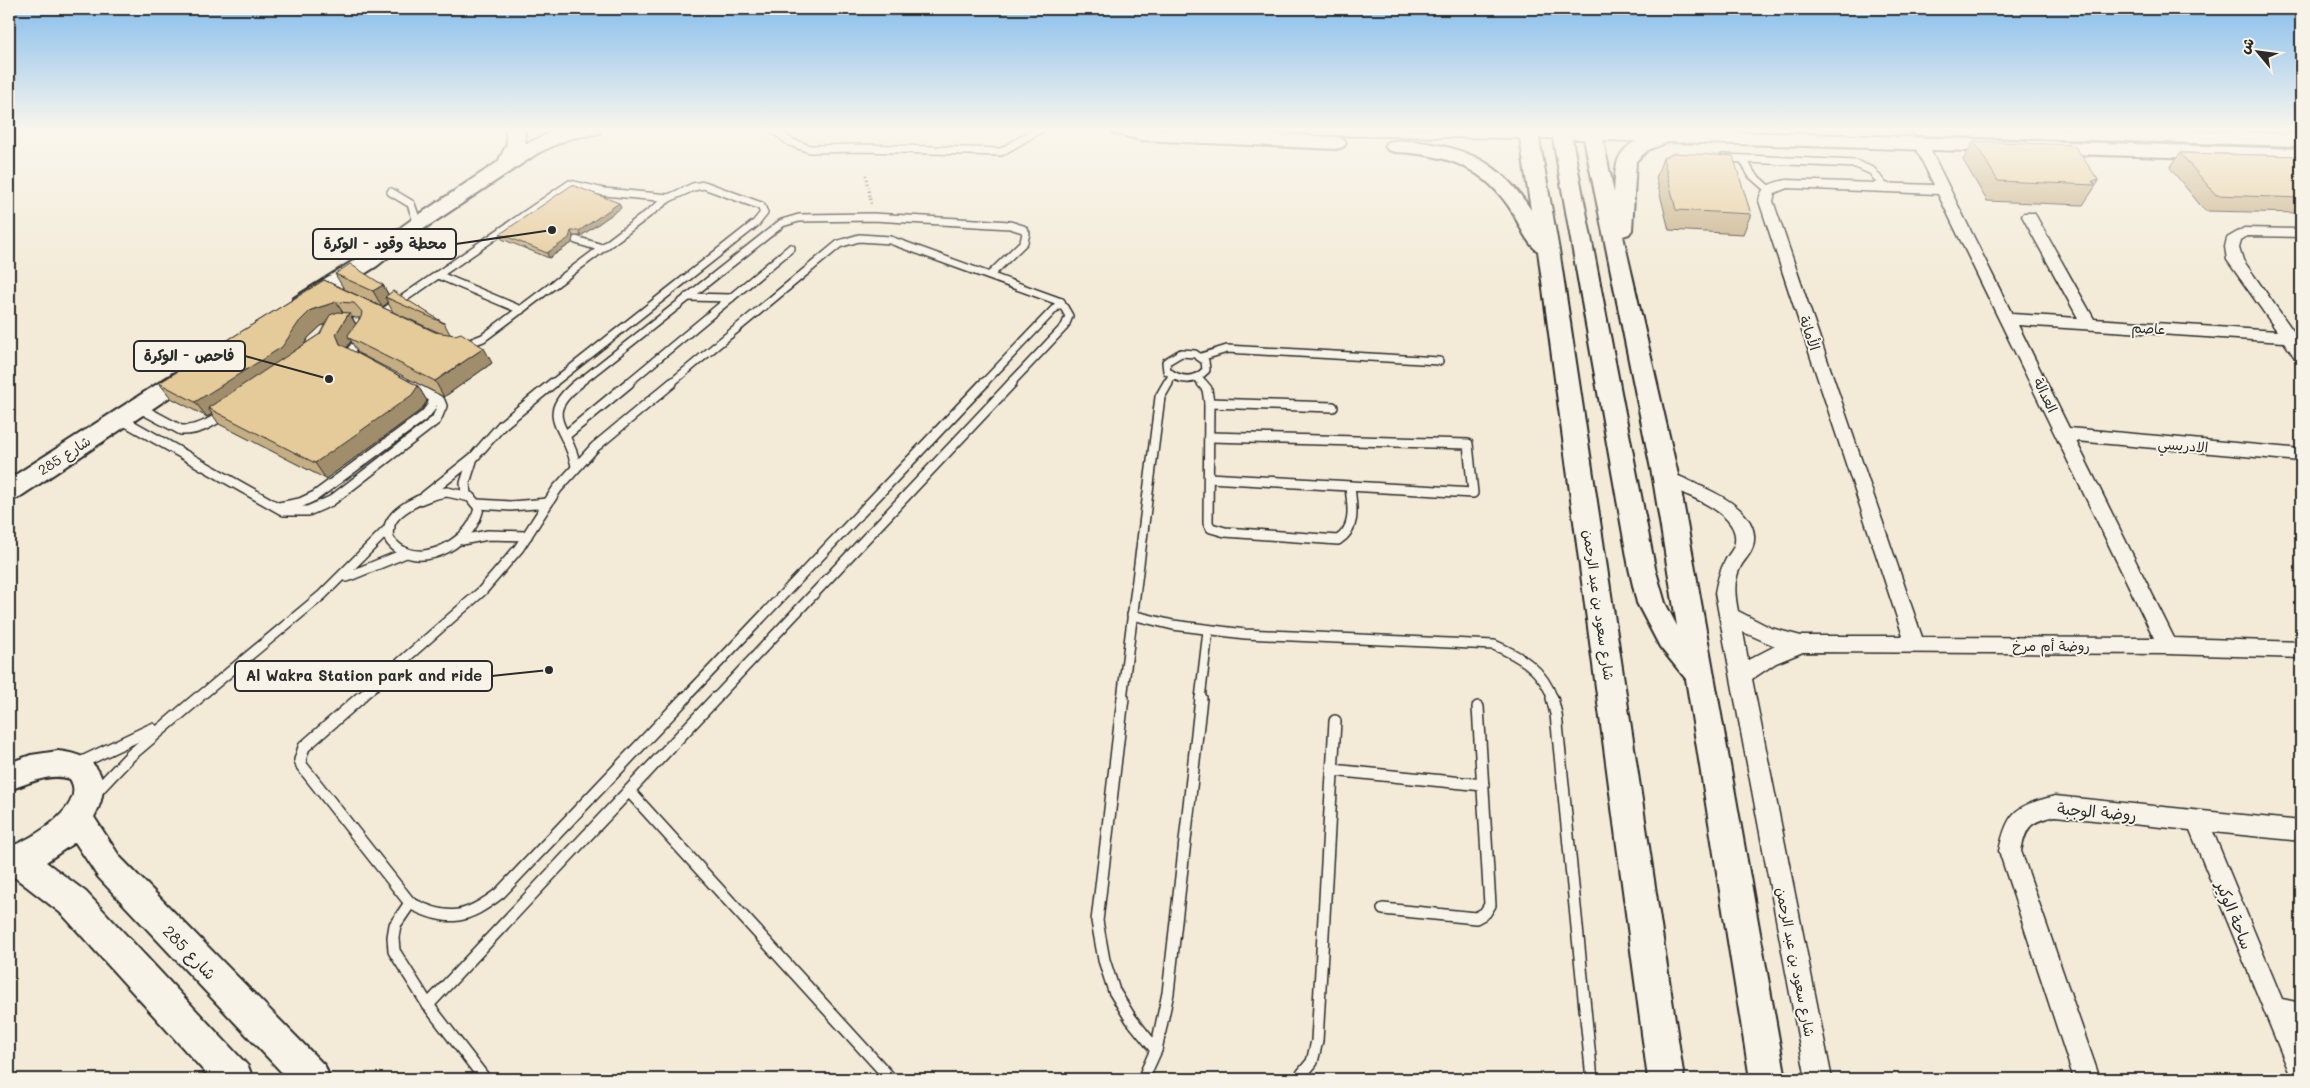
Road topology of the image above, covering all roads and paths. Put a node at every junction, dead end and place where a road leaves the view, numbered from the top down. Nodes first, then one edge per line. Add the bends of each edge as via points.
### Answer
1 (484, 180) edge
2 (867, 180) edge
3 (1499, 180) edge
4 (1538, 180) edge
5 (1586, 180) edge
6 (1593, 180) edge
7 (1625, 180) edge
8 (1758, 180) edge
9 (1879, 180) edge
10 (1939, 180) edge
11 (1885, 188) junction
12 (1769, 190) junction
13 (1944, 190) junction
14 (391, 192) dead end
15 (669, 198) junction
16 (2029, 216) dead end
17 (873, 217) junction
18 (519, 219) junction
19 (527, 222) edge
20 (418, 224) junction
21 (2301, 232) edge
22 (576, 240) dead end
23 (602, 248) junction
24 (790, 248) dead end
25 (1549, 256) junction
26 (1620, 271) junction
27 (438, 275) junction
28 (990, 275) junction
29 (687, 297) junction
30 (731, 298) junction
31 (1061, 302) junction
32 (372, 309) edge
33 (521, 310) junction
34 (287, 313) edge
35 (381, 314) junction
36 (390, 317) edge
37 (2008, 319) junction
38 (2089, 324) junction
39 (336, 325) edge
40 (2290, 338) junction
41 (455, 344) edge
42 (2301, 354) edge
43 (1201, 357) junction
44 (212, 360) edge
45 (1440, 361) dead end
46 (366, 364) edge
47 (1172, 376) junction
48 (1198, 378) junction
49 (400, 380) edge
50 (434, 397) junction
51 (1210, 403) junction
52 (1333, 407) dead end
53 (231, 410) edge
54 (128, 412) junction
55 (2066, 434) junction
56 (566, 435) junction
57 (1209, 437) junction
58 (2301, 455) edge
59 (474, 457) junction
60 (576, 466) junction
61 (1209, 478) junction
62 (1666, 479) junction
63 (9, 480) edge
64 (1350, 488) junction
65 (9, 491) edge
66 (466, 495) junction
67 (425, 496) junction
68 (548, 503) junction
69 (477, 504) junction
70 (276, 506) junction
71 (390, 526) junction
72 (527, 536) junction
73 (459, 541) junction
74 (406, 553) junction
75 (336, 584) junction
76 (1132, 615) junction
77 (1730, 615) junction
78 (1208, 631) junction
79 (1801, 644) junction
80 (1915, 644) junction
81 (2168, 646) junction
82 (2301, 650) edge
83 (1699, 675) junction
84 (1742, 675) junction
85 (1478, 707) dead end
86 (186, 708) junction
87 (1335, 722) dead end
88 (74, 766) junction
89 (16, 767) edge
90 (1332, 770) junction
91 (1483, 785) junction
92 (629, 791) junction
93 (81, 811) junction
94 (2197, 820) junction
95 (2301, 831) edge
96 (13, 861) edge
97 (410, 903) junction
98 (1383, 909) dead end
99 (428, 1005) junction
100 (2274, 1009) junction
101 (2301, 1015) edge
102 (1156, 1050) junction
103 (2301, 1071) edge
104 (235, 1079) edge
105 (312, 1079) edge
106 (485, 1079) edge
107 (891, 1079) edge
108 (1143, 1079) edge
109 (1298, 1079) edge
110 (1592, 1079) edge
111 (1666, 1079) edge
112 (1768, 1079) edge
113 (1819, 1079) edge
114 (2087, 1079) edge

1 - 20 main road
2 - 17 path
3 - 25 main road
4 - 25 main road, شارع سعود بن عبد الرحمن
5 - 83 main road via 1642,568 1651,603 1670,639
6 - 26 main road
7 - 26 main road
8 - 12 lane
9 - 11 lane
10 - 13 street, العدالة
11 - 12 street via 1787,184
11 - 13 street
12 - 80 street, الأمانة via 1766,201
13 - 37 street, العدالة
14 - 20 lane via 411,204
15 - 18 lane via 604,192 570,184
15 - 23 lane
15 - 59 lane via 693,187 714,187 761,206 764,213 756,223 502,424
16 - 38 street
17 - 28 lane via 1010,224 1023,229 1026,233 1024,242
17 - 29 lane via 798,218 782,223
18 - 19 lane
18 - 27 lane
20 - 34 main road via 333,289
21 - 40 street via 2244,232 2234,238 2232,247 2234,260
22 - 23 lane
23 - 33 lane
24 - 30 lane
25 - 111 main road, شارع سعود بن عبد الرحمن
26 - 62 main road
27 - 33 lane
27 - 35 lane
28 - 31 lane
28 - 60 lane via 880,237 859,238 839,244 614,429
29 - 30 lane
29 - 56 lane via 564,396 555,413
30 - 56 lane
31 - 92 lane via 1069,316 1065,326
31 - 97 lane via 500,893 473,912 448,918 430,914
32 - 35 lane
33 - 41 lane via 484,338 464,345
35 - 36 lane
37 - 38 street, عاصم
37 - 55 street, العدالة
38 - 40 street, عاصم
39 - 46 lane via 356,321 365,326 364,334 351,350 354,357
40 - 42 street
43 - 45 lane via 1227,349
43 - 47 lane via 1181,353 1170,358 1166,367
43 - 48 lane via 1205,360 1206,370
44 - 54 main road, شارع 285
47 - 48 lane via 1184,380
47 - 76 lane via 1160,396
48 - 51 lane via 1207,390
49 - 50 lane
50 - 70 lane via 425,415 315,496 300,503
50 - 70 lane via 442,406 436,420 331,501 301,513
51 - 52 lane
51 - 57 lane
53 - 54 lane via 207,426 187,431
54 - 63 main road, شارع 285 via 86,432
54 - 65 main road, شارع 285
54 - 70 lane
55 - 58 street, الادريسي
55 - 81 street, العدالة
56 - 60 lane
57 - 61 lane
57 - 64 lane via 1468,444 1473,493
59 - 66 lane via 465,483
59 - 67 lane
60 - 68 lane
61 - 64 lane
61 - 64 lane via 1208,523 1211,528 1225,532 1338,540 1350,530
62 - 77 street, شارع سعود بن عبد الرحمن via 1724,506 1737,518 1744,532 1744,546 1726,580
62 - 83 main road
66 - 67 lane via 447,492
66 - 69 lane
67 - 71 lane via 403,509
68 - 69 lane
68 - 72 lane
69 - 73 lane via 477,520
71 - 74 lane via 391,543
71 - 75 lane
72 - 73 lane via 478,536
72 - 97 lane via 482,591 310,740 301,754 302,766
73 - 74 lane via 430,553
74 - 75 lane
75 - 86 lane
76 - 78 lane
76 - 102 lane via 1097,921 1101,955 1112,989 1131,1021
77 - 79 street, روضة أم مرخ via 1759,633
77 - 84 street, شارع سعود بن عبد الرحمن
78 - 102 lane via 1168,993
78 - 110 lane via 1494,645 1519,655 1539,672 1552,692 1556,714
79 - 80 street, روضة أم مرخ
79 - 84 street, روضة أم مرخ via 1777,652
80 - 81 street, روضة أم مرخ
81 - 82 street, روضة أم مرخ
83 - 112 main road
84 - 113 street, شارع سعود بن عبد الرحمن
85 - 91 lane
86 - 88 lane via 143,734
86 - 93 lane via 115,769
87 - 90 lane
88 - 89 main road via 62,763
88 - 93 main road via 88,781
90 - 91 lane
90 - 109 lane via 1316,1041 1312,1062
91 - 98 lane via 1490,895 1490,905 1485,913 1476,918 1465,918
92 - 99 lane
92 - 107 lane
93 - 96 main road via 51,843
93 - 105 main road, شارع 285 via 108,867
94 - 95 street, روضة الوجبة
94 - 100 street, ساحة الوكير
94 - 114 street, روضة الوجبة via 2055,806 2026,813 2014,827 2010,851
96 - 104 main road via 74,903
97 - 99 lane via 396,922 392,942 394,951
99 - 106 lane
100 - 101 street
100 - 103 street, ساحة الوكير
102 - 108 lane

